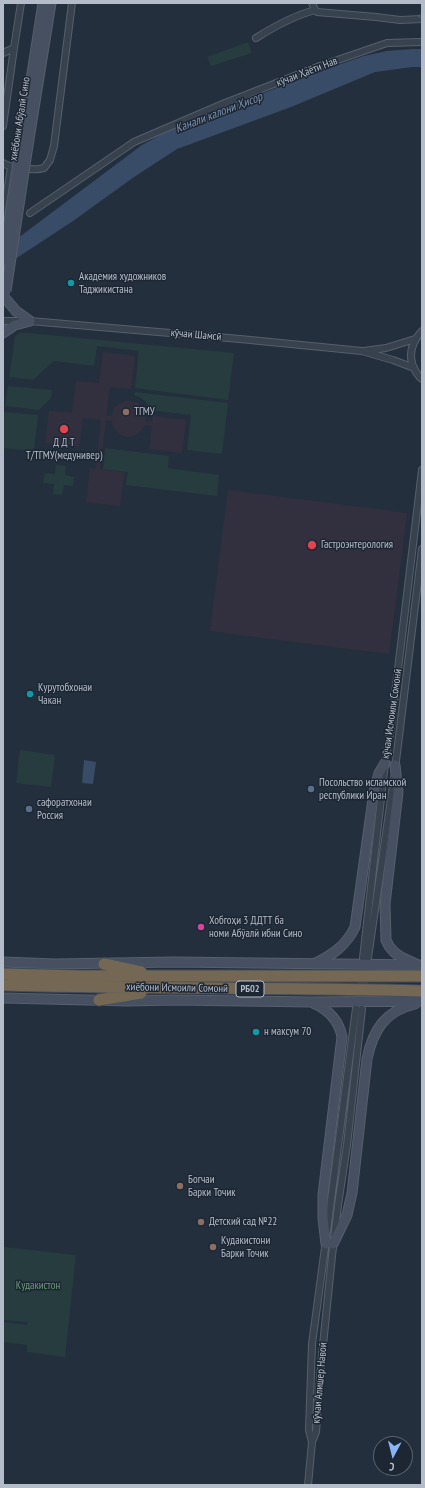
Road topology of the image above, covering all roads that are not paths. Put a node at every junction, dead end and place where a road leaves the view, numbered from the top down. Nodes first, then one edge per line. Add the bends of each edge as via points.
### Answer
1 (21, 3) edge
2 (44, 3) edge
3 (52, 3) edge
4 (72, 3) edge
5 (312, 3) edge
6 (314, 10) junction
7 (422, 19) edge
8 (256, 38) dead end
9 (422, 42) edge
10 (14, 48) junction
11 (3, 53) edge
12 (3, 126) edge
13 (26, 138) junction
14 (3, 163) edge
15 (11, 166) junction
16 (30, 214) dead end
17 (3, 218) edge
18 (3, 260) edge
19 (5, 295) junction
20 (3, 310) edge
21 (3, 321) edge
22 (30, 321) junction
23 (422, 331) edge
24 (3, 333) edge
25 (415, 339) junction
26 (362, 351) junction
27 (414, 368) junction
28 (421, 380) edge
29 (422, 470) edge
30 (422, 549) edge
31 (398, 666) junction
32 (408, 667) junction
33 (385, 763) junction
34 (395, 765) junction
35 (377, 843) junction
36 (384, 844) junction
37 (3, 962) edge
38 (104, 964) junction
39 (312, 964) junction
40 (421, 969) edge
41 (3, 974) edge
42 (163, 976) junction
43 (79, 982) junction
44 (3, 985) edge
45 (168, 988) junction
46 (422, 990) edge
47 (3, 998) edge
48 (99, 1000) junction
49 (312, 1002) junction
50 (422, 1002) edge
51 (329, 1244) junction
52 (312, 1338) junction
53 (323, 1340) junction
54 (312, 1442) junction
55 (308, 1485) edge

1 - 10 street
2 - 13 street, хиёбони Абӯалӣ Сино
3 - 13 street, хиёбони Абӯалӣ Сино
4 - 15 street via 52,156 41,170
5 - 6 street
6 - 7 street via 322,13 400,20
6 - 8 street via 292,18
9 - 16 street, кӯчаи Ҳаёти Нав via 387,43 320,66 134,142
10 - 11 street
10 - 12 street
13 - 18 street, хиёбони Абӯалӣ Сино, bridge
13 - 19 street, хиёбони Абӯалӣ Сино, bridge
14 - 15 street
15 - 17 street
19 - 20 street, хиёбони Абӯалӣ Сино
19 - 22 street via 16,311
21 - 22 street, кӯчаи Шамсӣ
22 - 24 street via 15,325
22 - 26 street, кӯчаи Шамсӣ
23 - 25 street
25 - 26 street, кӯчаи Шамсӣ via 386,348
25 - 27 street via 411,350
26 - 27 street, кӯчаи Шамсӣ
27 - 28 street
29 - 31 street, кӯчаи Исмоили Сомонӣ
30 - 32 street, кӯчаи Исмоили Сомонӣ
31 - 32 street
31 - 33 street, кӯчаи Исмоили Сомонӣ
32 - 34 street, кӯчаи Исмоили Сомонӣ
33 - 35 street, кӯчаи Исмоили Сомонӣ
33 - 39 street via 379,773 374,792 355,927 339,949
34 - 36 street, кӯчаи Исмоили Сомонӣ
34 - 40 street via 398,792 386,897 386,940 388,946 401,957
35 - 36 street
35 - 36 street, кӯчаи Исмоили Сомонӣ via 366,958
37 - 38 street
38 - 39 street
38 - 42 highway
39 - 40 street
40 - 42 highway, хиёбони Исмоили Сомонӣ / РБ02
41 - 43 highway, хиёбони Исмоили Сомонӣ
42 - 43 highway, хиёбони Исмоили Сомонӣ / РБ02
43 - 44 highway, хиёбони Исмоили Сомонӣ
43 - 45 highway, хиёбони Исмоили Сомонӣ / РБ02
45 - 46 highway, хиёбони Исмоили Сомонӣ / РБ02
45 - 48 highway
47 - 48 street
48 - 49 street
49 - 50 street
49 - 51 street via 336,1019 342,1037 323,1195 323,1223
50 - 51 street via 388,1016 377,1029 371,1042 352,1193 347,1215
51 - 51 street, кӯчаи Алишер Навоӣ via 344,1098 359,1009 347,1145
51 - 52 street, кӯчаи Алишер Навоӣ
51 - 53 street, кӯчаи Алишер Навоӣ
52 - 53 street
52 - 54 street, кӯчаи Алишер Навоӣ via 309,1430
53 - 54 street, кӯчаи Алишер Навоӣ via 316,1432
54 - 55 street

